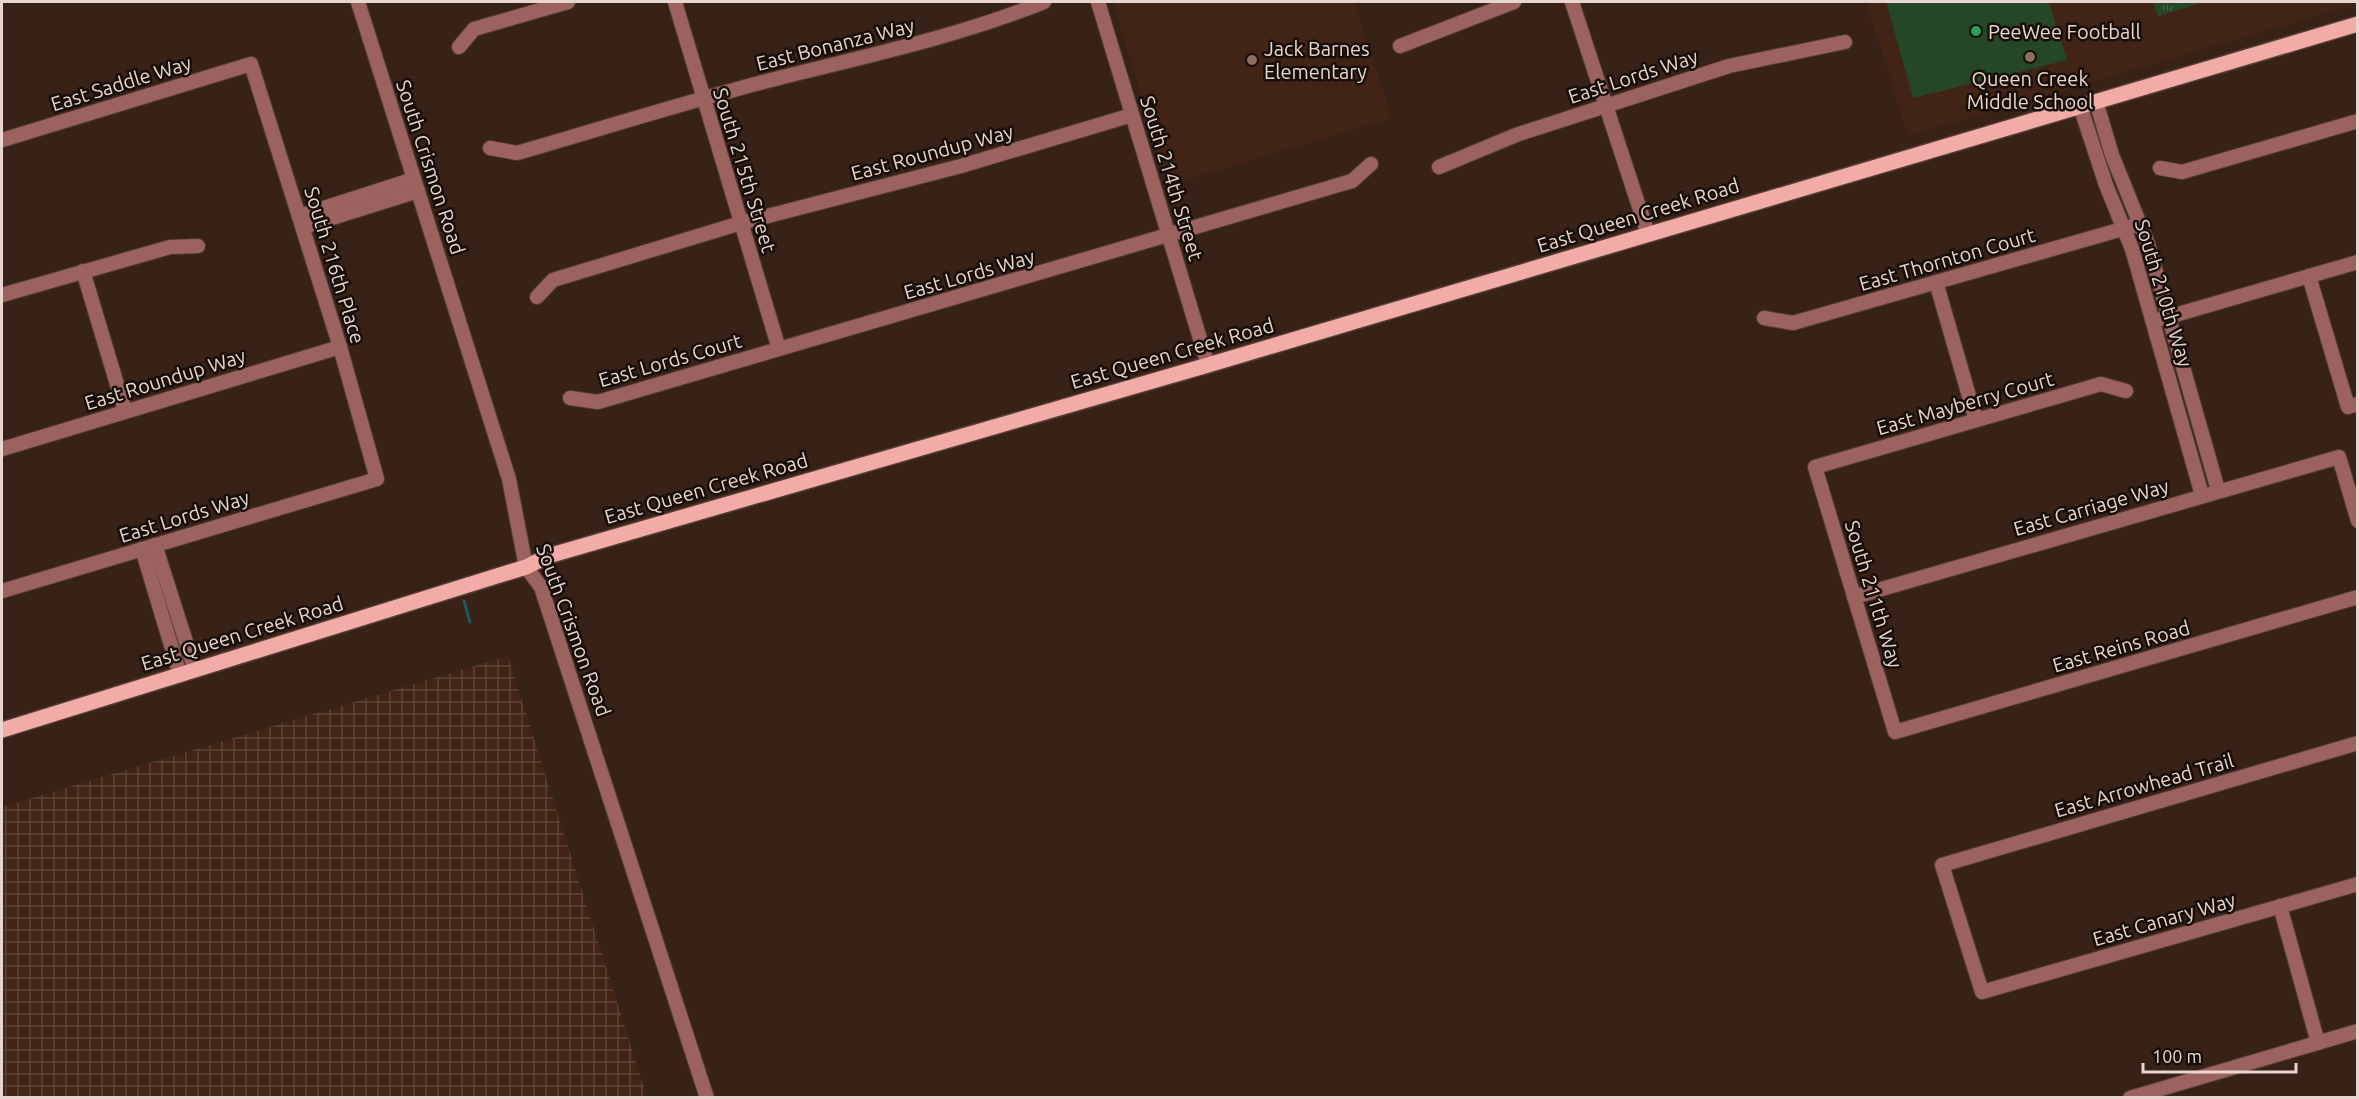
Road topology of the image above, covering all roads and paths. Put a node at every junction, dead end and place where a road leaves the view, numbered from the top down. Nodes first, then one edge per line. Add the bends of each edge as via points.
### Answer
1 (358, 2) edge
2 (568, 2) edge
3 (675, 2) edge
4 (1044, 2) edge
5 (1098, 2) edge
6 (1514, 2) edge
7 (1572, 2) edge
8 (2358, 24) edge
9 (1845, 42) dead end
10 (1400, 46) dead end
11 (459, 47) dead end
12 (252, 64) joint
13 (703, 98) junction
14 (2096, 101) junction
15 (1607, 104) junction
16 (2080, 106) junction
17 (1132, 115) junction
18 (2358, 121) edge
19 (2, 140) edge
20 (490, 148) dead end
21 (1371, 164) dead end
22 (1439, 166) dead end
23 (2160, 168) dead end
24 (416, 185) junction
25 (301, 221) junction
26 (741, 223) junction
27 (2141, 224) junction
28 (2125, 228) junction
29 (1648, 234) junction
30 (1170, 236) junction
31 (198, 246) dead end
32 (2358, 262) edge
33 (83, 271) junction
34 (2309, 276) junction
35 (1936, 282) junction
36 (2, 295) edge
37 (537, 297) dead end
38 (2169, 316) junction
39 (1764, 318) dead end
40 (2153, 321) junction
41 (340, 347) junction
42 (779, 349) junction
43 (1208, 365) junction
44 (2126, 391) dead end
45 (570, 398) dead end
46 (2353, 406) edge
47 (125, 411) junction
48 (1976, 420) junction
49 (2, 449) edge
50 (1815, 467) joint
51 (377, 479) joint
52 (2218, 490) junction
53 (2202, 495) junction
54 (2358, 521) edge
55 (148, 547) junction
56 (526, 567) junction
57 (2, 591) edge
58 (1854, 597) junction
59 (2358, 597) edge
60 (195, 670) junction
61 (180, 675) junction
62 (2, 730) edge
63 (1895, 732) joint
64 (2358, 743) edge
65 (2358, 884) edge
66 (2280, 906) junction
67 (1982, 993) joint
68 (2358, 1031) edge
69 (2319, 1043) junction
70 (707, 1098) edge
71 (2130, 1098) edge

1 - 24 street, South Crismon Road
2 - 11 street via 474,29
3 - 13 street, South 215th Street
4 - 13 street, East Bonanza Way via 924,43
5 - 17 street, South 214th Street
6 - 10 street
7 - 15 street
8 - 14 main road, East Queen Creek Road
9 - 15 street, East Lords Way via 1729,66
12 - 19 street, East Saddle Way
12 - 25 street, South 216th Place
13 - 20 street, East Bonanza Way via 517,153
13 - 26 street, South 215th Street
14 - 16 main road, East Queen Creek Road
14 - 27 street, South 210th Way via 2112,155
15 - 22 street, East Lords Way
15 - 29 street
16 - 28 street, South 210th Way
16 - 29 main road, East Queen Creek Road
17 - 26 street, East Roundup Way via 961,166
17 - 30 street, South 214th Street
18 - 23 street via 2182,172
21 - 30 street via 1352,181
24 - 25 street
24 - 56 street, South Crismon Road via 509,479
25 - 41 street, South 216th Place
26 - 37 street, East Roundup Way via 553,280
26 - 42 street, South 215th Street
27 - 28 street, East Thornton Court
27 - 38 street, South 210th Way
28 - 35 street, East Thornton Court
28 - 40 street, South 210th Way
29 - 43 main road, East Queen Creek Road
30 - 42 street, East Lords Way
30 - 43 street, South 214th Street
31 - 33 street via 170,247
32 - 34 street
33 - 36 street
33 - 47 street
34 - 38 street
34 - 46 street
35 - 39 street, East Thornton Court via 1793,323
35 - 48 street
38 - 40 street
38 - 52 street, South 210th Way
40 - 53 street, South 210th Way
41 - 47 street, East Roundup Way
41 - 51 street, South 216th Place
42 - 45 street, East Lords Court via 598,402
43 - 56 main road, East Queen Creek Road via 548,556
44 - 48 street, East Mayberry Court via 2101,384
47 - 49 street, East Roundup Way
48 - 50 street, East Mayberry Court
50 - 58 street, South 211th Way
51 - 55 street, East Lords Way
52 - 53 street, East Carriage Way
52 - 54 street, East Carriage Way via 2339,457
53 - 58 street, East Carriage Way
55 - 57 street, East Lords Way
55 - 60 street
55 - 61 street
56 - 60 main road, East Queen Creek Road
56 - 70 street, South Crismon Road via 541,587
58 - 63 street, South 211th Way
59 - 63 street, East Reins Road
60 - 61 main road, East Queen Creek Road
61 - 62 main road, East Queen Creek Road
64 - 67 street, East Arrowhead Trail via 1942,865
65 - 66 street, East Canary Way
66 - 67 street, East Canary Way
66 - 69 street
68 - 69 street
69 - 71 street

